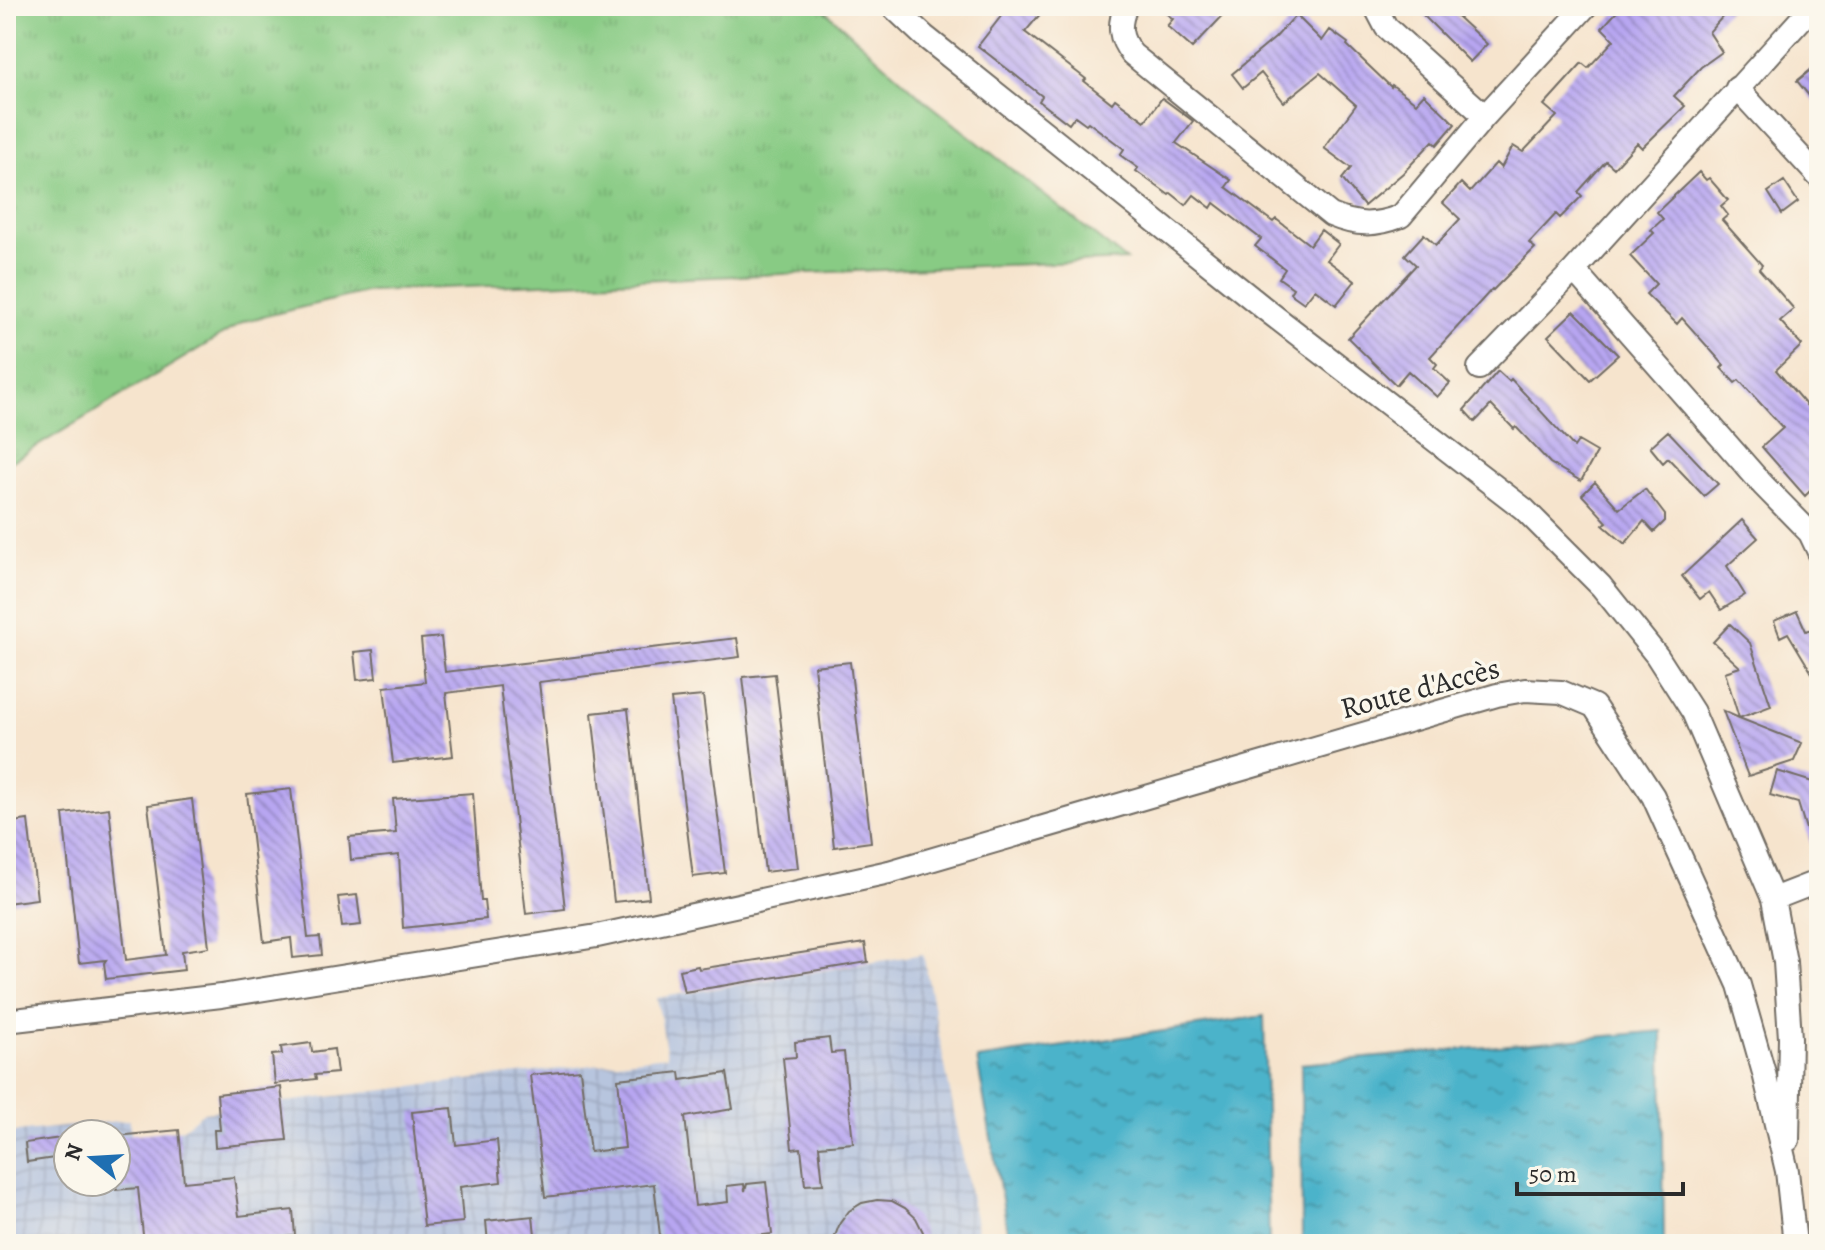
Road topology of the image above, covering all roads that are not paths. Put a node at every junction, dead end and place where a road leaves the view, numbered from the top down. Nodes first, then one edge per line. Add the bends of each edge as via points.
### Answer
1 (892, 6) edge
2 (1126, 6) edge
3 (1375, 6) edge
4 (1586, 6) edge
5 (1813, 6) edge
6 (1737, 88) junction
7 (1485, 116) junction
8 (1819, 177) edge
9 (1574, 270) junction
10 (1479, 368) dead end
11 (1816, 536) edge
12 (1819, 881) edge
13 (1773, 899) junction
14 (6, 1021) edge
15 (1787, 1171) junction
16 (1795, 1244) edge

1 - 13 street via 1252,300 1524,509 1601,586 1693,712
2 - 7 street via 1120,21 1122,41 1132,54 1346,222 1380,224 1401,216
3 - 7 street via 1386,27
4 - 7 street
5 - 6 street
6 - 8 street
6 - 9 street
9 - 10 street
9 - 11 street via 1763,485
12 - 13 street
13 - 15 street via 1785,962 1790,1038
14 - 15 street, Route d'Accès via 221,996 597,936 889,872 1497,695 1561,692 1594,706 1653,796 1739,985
15 - 16 street, Route d'Accès

